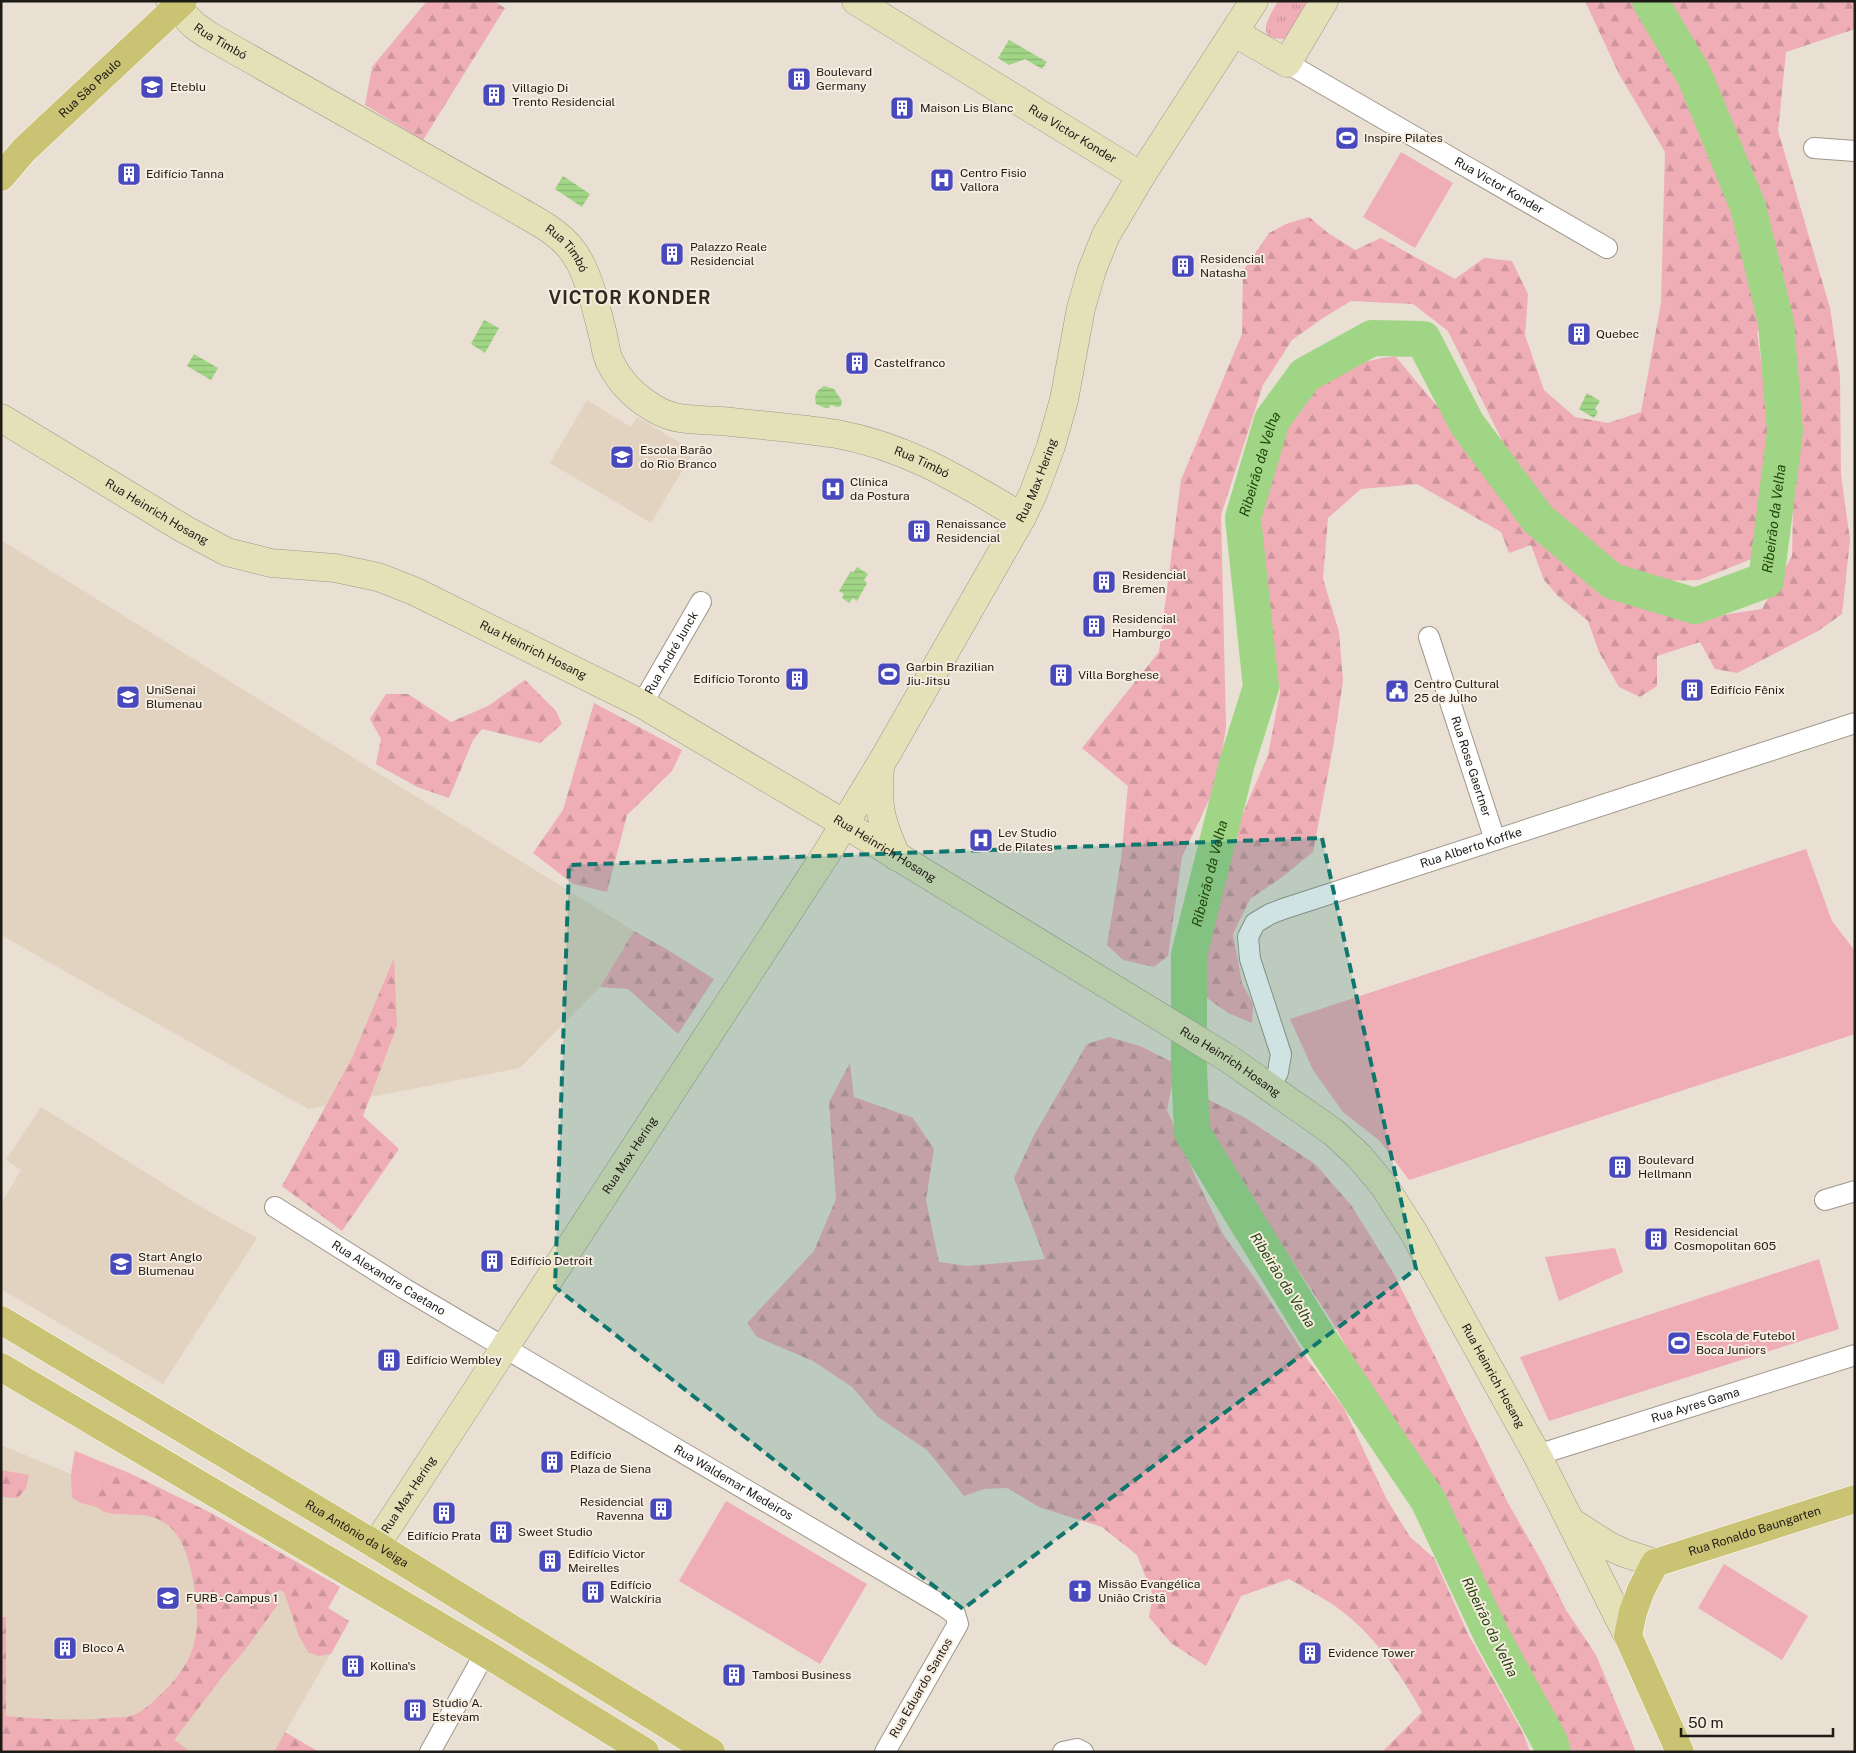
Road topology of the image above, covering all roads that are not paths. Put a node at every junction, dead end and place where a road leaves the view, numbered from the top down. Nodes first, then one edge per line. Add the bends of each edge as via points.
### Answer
1 (856, 1) edge
2 (1254, 1) edge
3 (1324, 1) edge
4 (176, 4) edge
5 (1235, 33) junction
6 (1287, 63) junction
7 (1814, 148) dead end
8 (1855, 151) edge
9 (1141, 176) junction
10 (1, 177) edge
11 (1607, 248) dead end
12 (1, 418) edge
13 (1022, 517) junction
14 (701, 602) dead end
15 (1429, 637) dead end
16 (642, 704) junction
17 (1855, 723) edge
18 (880, 764) junction
19 (844, 824) junction
20 (1496, 840) junction
21 (897, 857) junction
22 (1270, 1087) junction
23 (1855, 1191) edge
24 (1825, 1200) dead end
25 (275, 1207) dead end
26 (1, 1320) edge
27 (504, 1348) junction
28 (1855, 1355) edge
29 (1, 1367) edge
30 (1537, 1455) junction
31 (1855, 1498) edge
32 (1573, 1524) junction
33 (376, 1545) junction
34 (1655, 1563) junction
35 (355, 1577) junction
36 (958, 1624) joint
37 (1628, 1636) junction
38 (485, 1653) junction
39 (430, 1752) edge
40 (645, 1752) edge
41 (711, 1752) edge
42 (884, 1752) edge
43 (1063, 1752) edge
44 (1083, 1752) edge
45 (1680, 1752) edge

1 - 9 main road, Rua Victor Konder
2 - 5 main road
3 - 6 main road
4 - 10 main road, Rua São Paulo via 24,150
4 - 13 main road, Rua Timbó via 208,35 555,233 579,260 610,363 632,394 657,410 681,420 800,429 872,441 958,478
5 - 6 main road
5 - 9 main road
6 - 11 street, Rua Victor Konder
7 - 8 street
9 - 13 main road, Rua Max Hering via 1106,234 1092,270 1051,446
12 - 16 main road, Rua Heinrich Hosang via 227,552 271,563 335,568 378,577 414,591
13 - 18 main road, Rua Max Hering
14 - 16 street, Rua André Junck
15 - 20 street, Rua Rose Gaertner
16 - 19 main road, Rua Heinrich Hosang
17 - 20 street, Rua Alberto Koffke
18 - 19 main road, Rua Max Hering
18 - 21 main road, Rua Max Hering via 879,811
19 - 21 main road, Rua Heinrich Hosang
19 - 27 main road, Rua Max Hering
20 - 22 street, Rua Alberto Koffke via 1270,914 1255,923 1248,937 1250,959 1281,1054 1278,1072
21 - 22 main road, Rua Heinrich Hosang via 1229,1058
22 - 30 main road, Rua Heinrich Hosang via 1333,1132 1384,1186 1414,1233
23 - 24 street
25 - 27 street, Rua Alexandre Caetano
26 - 33 main road, Rua Antônio da Veiga
27 - 33 main road, Rua Max Hering
27 - 36 street, Rua Waldemar Medeiros via 945,1607 955,1614
28 - 30 street, Rua Ayres Gama
29 - 35 main road
30 - 32 main road, Rua Heinrich Hosang
31 - 34 main road, Rua Ronaldo Baungarten
32 - 34 main road via 1616,1550
32 - 37 main road, Rua Heinrich Hosang
33 - 35 main road
33 - 41 main road, Rua Antônio da Veiga
34 - 37 main road via 1640,1590
35 - 38 main road
36 - 42 street, Rua Eduardo Santos
37 - 45 main road, Rua Heinrich Hosang
38 - 39 street
38 - 40 main road
43 - 44 street via 1077,1749

